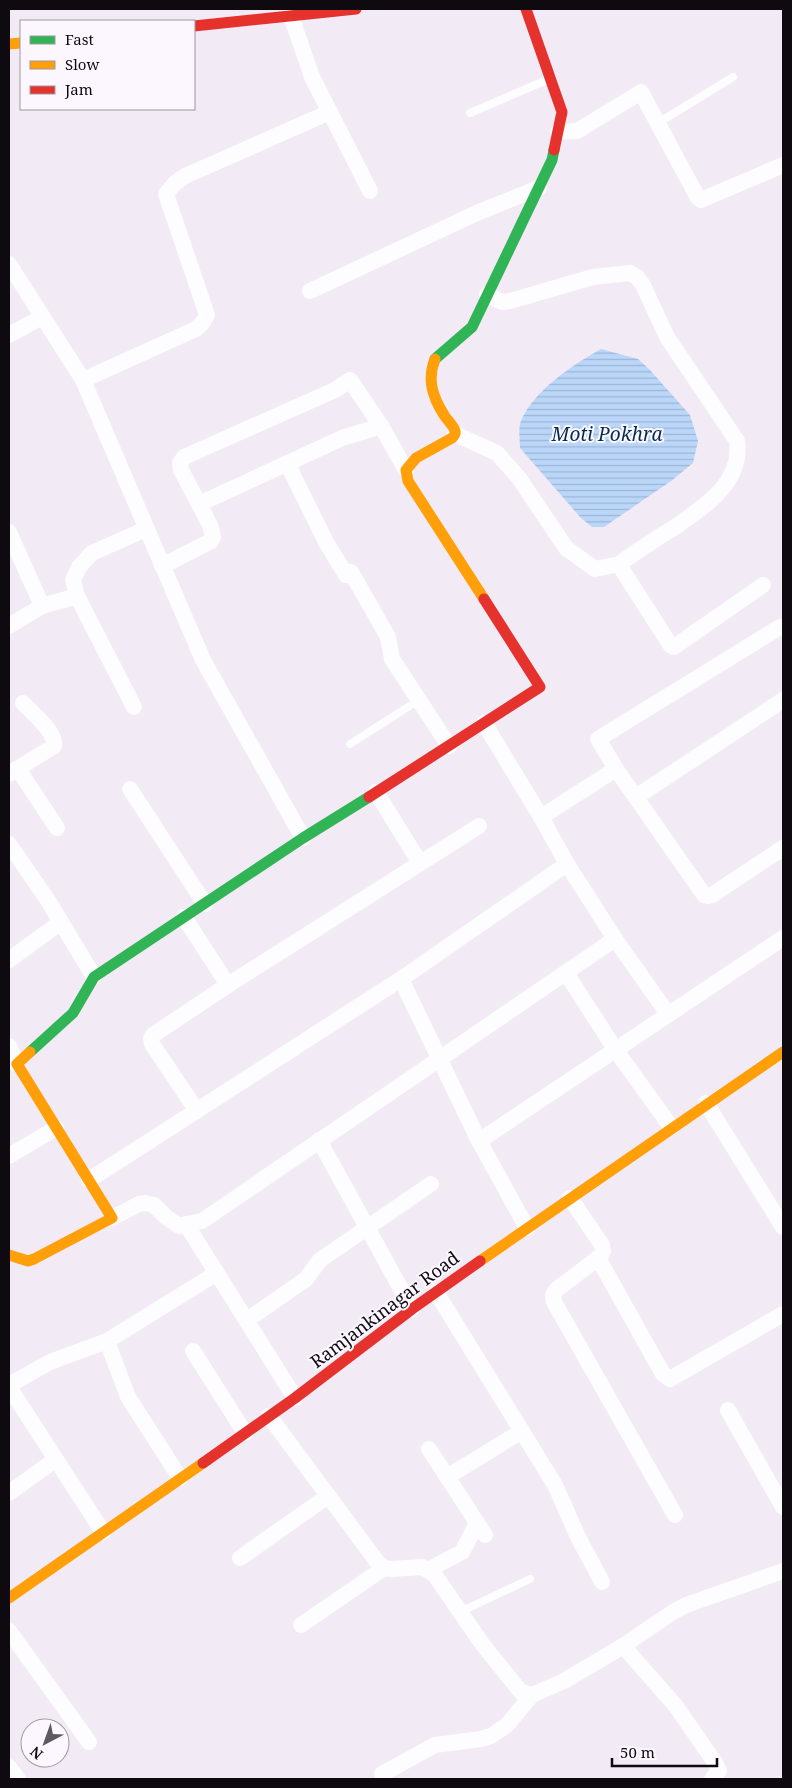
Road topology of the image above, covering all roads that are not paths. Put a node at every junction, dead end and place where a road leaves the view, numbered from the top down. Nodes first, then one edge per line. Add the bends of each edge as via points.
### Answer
1 (356, 9) edge
2 (526, 9) edge
3 (291, 16) junction
4 (195, 26) edge
5 (733, 77) dead end
6 (550, 78) junction
7 (330, 112) junction
8 (470, 113) dead end
9 (658, 123) junction
10 (558, 132) junction
11 (783, 165) edge
12 (539, 188) junction
13 (370, 191) dead end
14 (9, 264) edge
15 (310, 291) dead end
16 (487, 295) junction
17 (42, 317) junction
18 (9, 336) edge
19 (82, 380) junction
20 (381, 426) junction
21 (455, 434) junction
22 (287, 463) junction
23 (406, 470) junction
24 (199, 504) junction
25 (146, 529) junction
26 (9, 532) edge
27 (620, 564) junction
28 (162, 566) junction
29 (763, 585) dead end
30 (77, 596) junction
31 (42, 606) junction
32 (9, 626) edge
33 (780, 627) dead end
34 (419, 700) junction
35 (783, 700) edge
36 (23, 703) dead end
37 (134, 707) dead end
38 (484, 723) junction
39 (350, 744) dead end
40 (449, 746) junction
41 (616, 769) junction
42 (14, 771) edge
43 (130, 789) dead end
44 (376, 792) junction
45 (636, 796) junction
46 (542, 817) junction
47 (479, 826) dead end
48 (57, 828) dead end
49 (303, 838) junction
50 (9, 844) edge
51 (783, 848) edge
52 (420, 863) junction
53 (567, 864) junction
54 (205, 904) junction
55 (184, 917) junction
56 (61, 922) junction
57 (783, 938) edge
58 (615, 939) junction
59 (9, 960) edge
60 (566, 973) junction
61 (94, 977) junction
62 (401, 979) junction
63 (228, 985) junction
64 (668, 1014) junction
65 (9, 1046) edge
66 (615, 1049) junction
67 (783, 1052) edge
68 (440, 1058) junction
69 (17, 1064) junction
70 (706, 1104) junction
71 (197, 1112) junction
72 (56, 1128) junction
73 (671, 1128) junction
74 (319, 1140) junction
75 (479, 1141) junction
76 (9, 1156) edge
77 (88, 1180) junction
78 (431, 1184) dead end
79 (570, 1198) junction
80 (112, 1218) junction
81 (186, 1224) junction
82 (783, 1227) edge
83 (368, 1228) junction
84 (527, 1228) junction
85 (9, 1255) edge
86 (598, 1258) junction
87 (217, 1273) junction
88 (436, 1292) junction
89 (412, 1309) junction
90 (783, 1314) edge
91 (247, 1320) junction
92 (107, 1341) junction
93 (193, 1351) dead end
94 (9, 1386) edge
95 (295, 1398) junction
96 (728, 1410) dead end
97 (269, 1416) junction
98 (522, 1431) junction
99 (245, 1433) junction
100 (429, 1449) dead end
101 (55, 1460) junction
102 (447, 1477) junction
103 (180, 1478) junction
104 (9, 1494) edge
105 (328, 1496) junction
106 (783, 1506) edge
107 (674, 1515) dead end
108 (103, 1532) junction
109 (240, 1558) dead end
110 (384, 1568) junction
111 (428, 1570) junction
112 (783, 1571) edge
113 (530, 1579) dead end
114 (602, 1582) dead end
115 (9, 1598) edge
116 (460, 1612) junction
117 (301, 1625) dead end
118 (9, 1630) edge
119 (623, 1646) junction
120 (532, 1695) junction
121 (88, 1742) dead end
122 (9, 1767) edge
123 (382, 1774) dead end
124 (18, 1779) edge
125 (712, 1779) edge

1 - 3 street
2 - 6 street
3 - 4 street
3 - 7 street via 312,77
5 - 9 lane
6 - 8 lane
6 - 10 street via 562,112
7 - 13 street
7 - 19 street via 185,176 175,184 166,194 207,315 196,329
9 - 10 street via 639,92 577,131
9 - 11 street via 701,200
10 - 12 street via 552,160
12 - 15 street via 479,212
12 - 16 street
14 - 17 street
16 - 21 street via 472,327 436,358 430,372 432,390
16 - 27 street via 502,302 593,277 630,273 637,277 667,337 737,440 737,460 721,491 708,504
17 - 18 street
17 - 19 street
19 - 25 street
20 - 22 street via 342,438
20 - 23 street
20 - 24 street via 350,380 335,390 184,457 180,470
21 - 23 street via 416,458
21 - 27 street via 497,454 519,478 566,548 595,569
22 - 24 street
22 - 34 street via 326,542 388,637 392,658
23 - 38 street via 408,481 540,687
24 - 28 street via 210,525 212,540
25 - 28 street
25 - 30 street via 92,553 73,580
26 - 31 street
27 - 29 street via 674,647
28 - 49 street via 203,660
30 - 31 street
30 - 37 street
31 - 32 street
33 - 41 street via 600,736 598,741
34 - 39 lane
34 - 40 street
35 - 45 street
36 - 42 street via 55,740 54,746
38 - 40 street
38 - 46 street
40 - 44 street
41 - 45 street
41 - 46 street
42 - 48 street
43 - 54 street
44 - 49 street
44 - 52 street
45 - 51 street via 704,895 708,896
46 - 53 street
47 - 52 street
49 - 54 street
50 - 56 street
52 - 63 street
53 - 58 street
53 - 62 street
54 - 55 street
55 - 61 street
55 - 63 street
56 - 59 street
56 - 61 street
57 - 64 street
58 - 60 street
58 - 64 street
60 - 66 street
60 - 68 street
61 - 69 street via 69,1018
62 - 68 street
62 - 71 street
63 - 71 street via 151,1039
64 - 66 street
65 - 69 street
66 - 73 street
66 - 75 street
67 - 70 street, Ramjankinagar Road
68 - 74 street
68 - 75 street
69 - 72 street
70 - 73 street, Ramjankinagar Road
70 - 82 street
71 - 77 street
72 - 76 street
72 - 77 street
73 - 79 street, Ramjankinagar Road
74 - 81 street via 202,1221
74 - 83 street
75 - 84 street
77 - 80 street
78 - 83 street
79 - 84 street, Ramjankinagar Road
79 - 86 street via 602,1245 603,1251
80 - 81 street via 146,1202 179,1226
80 - 85 street via 28,1261
81 - 87 street
83 - 89 street
83 - 91 street via 320,1260 306,1279
84 - 88 street, Ramjankinagar Road
86 - 90 street via 663,1374 670,1379
86 - 107 street via 556,1290 554,1302
87 - 91 street
87 - 92 street
88 - 89 street, Ramjankinagar Road
88 - 98 street
89 - 95 street, Ramjankinagar Road
91 - 95 street
92 - 94 street via 50,1362
92 - 103 street via 128,1396
93 - 99 street
94 - 101 street
95 - 97 street, Ramjankinagar Road
96 - 106 street
97 - 99 street, Ramjankinagar Road
97 - 105 street
98 - 102 street
98 - 114 street via 555,1485
99 - 103 street, Ramjankinagar Road
100 - 102 street
101 - 104 street
101 - 108 street
102 - 111 street via 481,1529 462,1552
103 - 108 street, Ramjankinagar Road
105 - 109 street
105 - 110 street
108 - 115 street, Ramjankinagar Road
110 - 111 street via 397,1570 416,1566
110 - 117 street
111 - 116 street
112 - 119 street via 686,1605
113 - 116 lane
116 - 120 street via 521,1692
118 - 121 street
119 - 120 street via 564,1682
119 - 125 street via 675,1706 716,1764 719,1771
120 - 123 street via 506,1725 490,1736 435,1745
122 - 124 street

